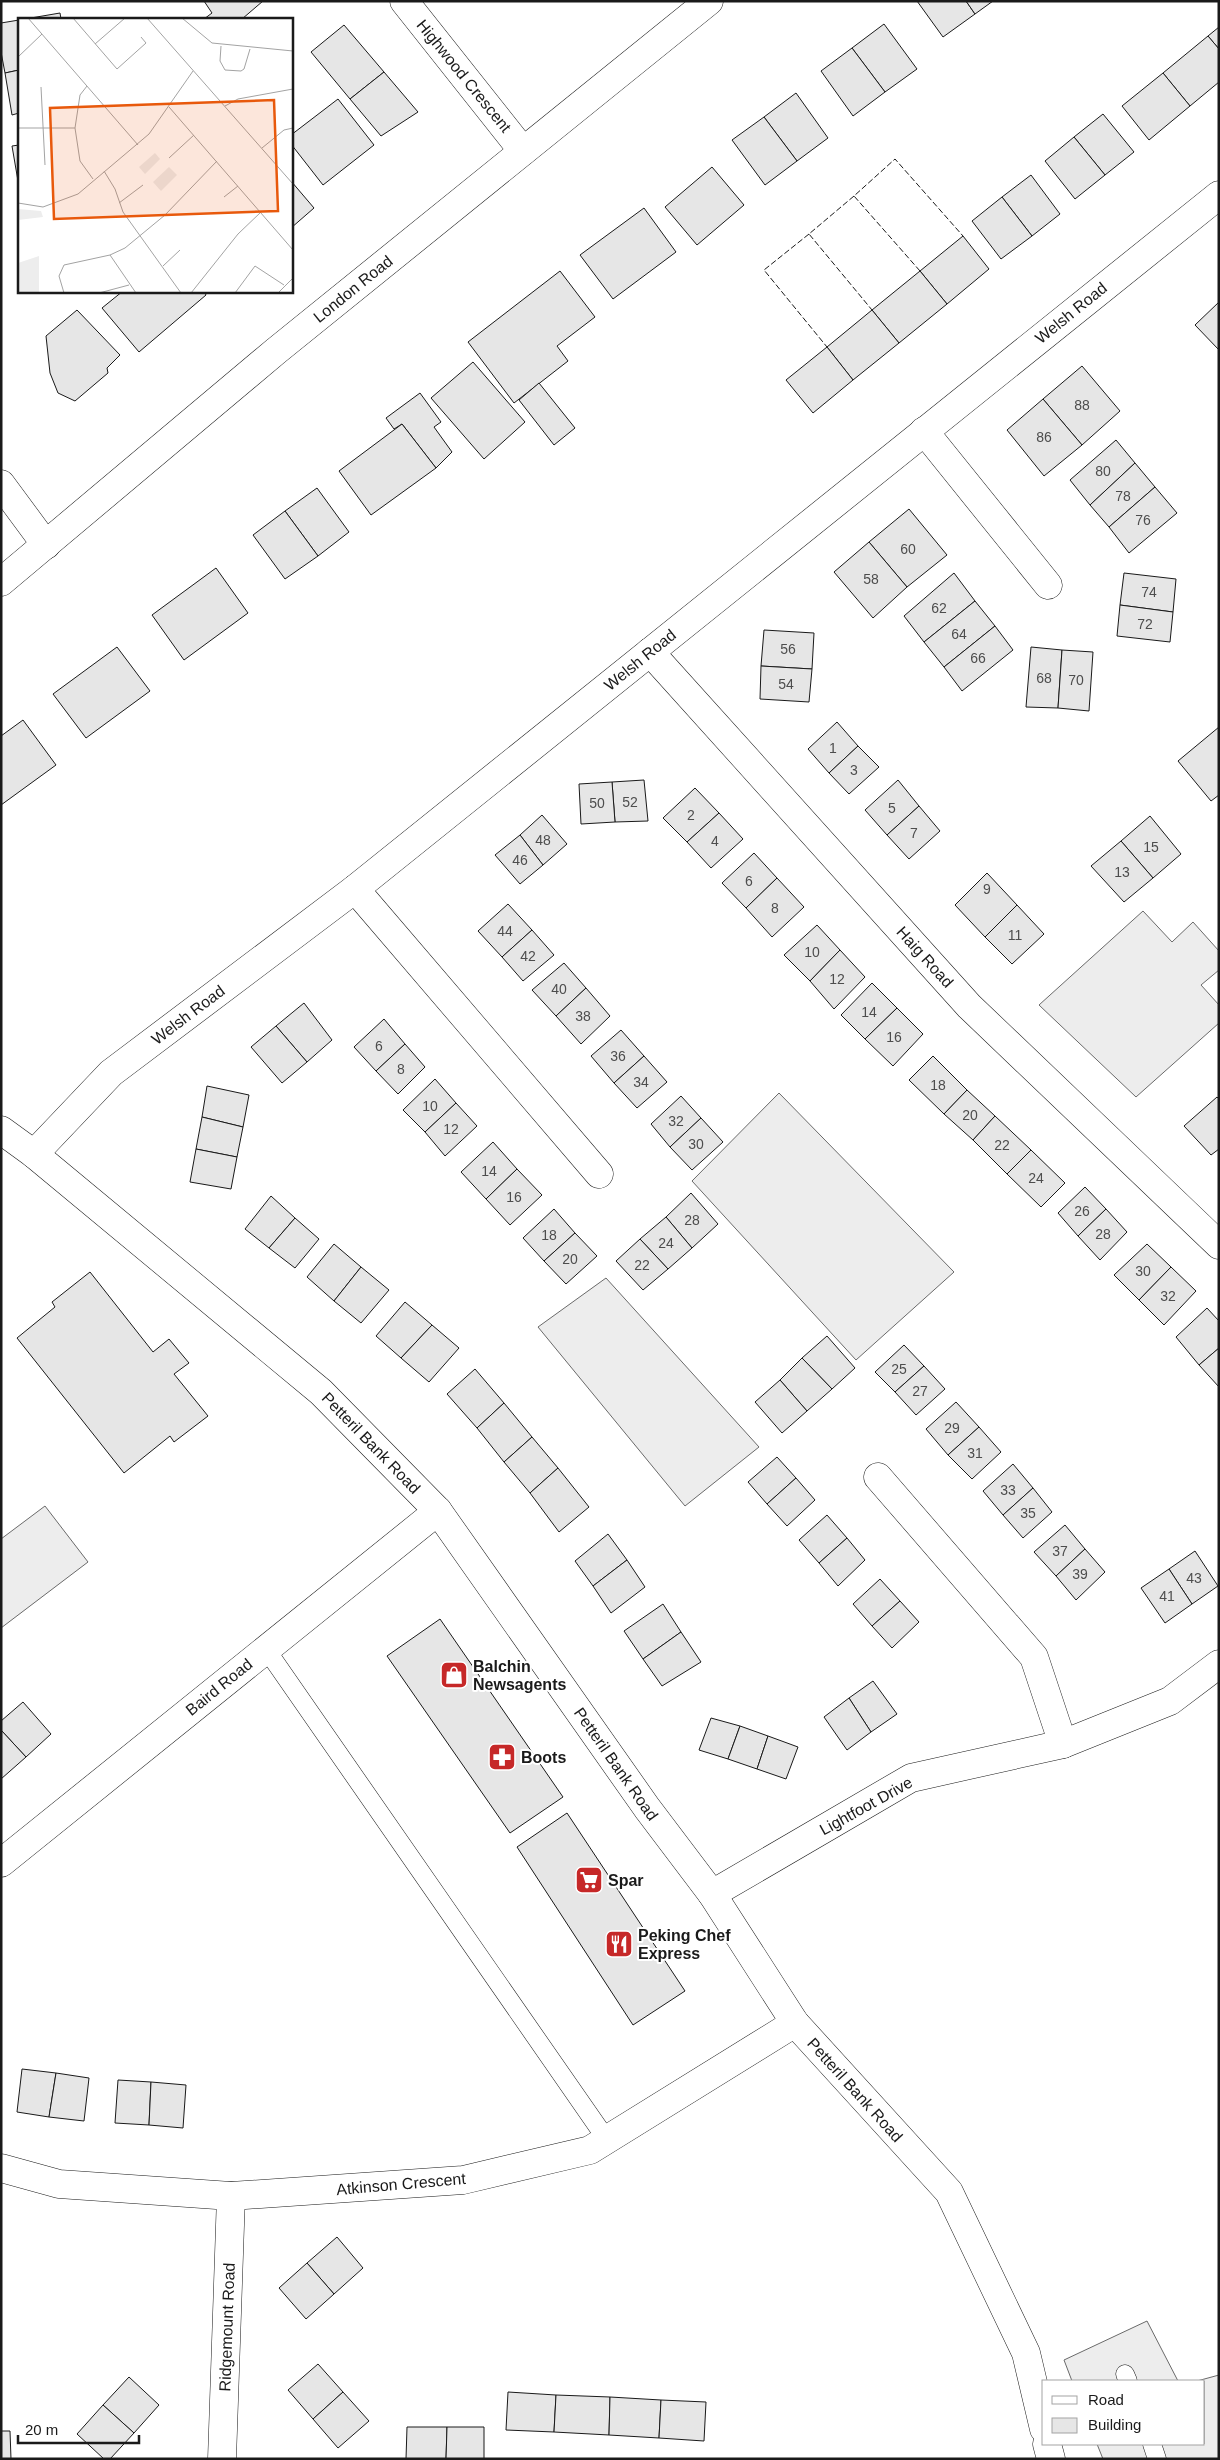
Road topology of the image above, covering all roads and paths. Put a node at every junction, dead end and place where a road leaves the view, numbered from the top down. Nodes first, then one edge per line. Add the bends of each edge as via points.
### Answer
1 (404, 1) edge
2 (708, 1) edge
3 (523, 151) junction
4 (1219, 195) edge
5 (924, 431) junction
6 (1, 484) edge
7 (46, 545) junction
8 (1, 582) edge
9 (1048, 585) dead end
10 (650, 652) junction
11 (355, 889) junction
12 (1, 1130) edge
13 (34, 1154) junction
14 (599, 1174) dead end
15 (1219, 1245) edge
16 (878, 1477) dead end
17 (438, 1511) junction
18 (266, 1649) junction
19 (1219, 1664) edge
20 (1063, 1744) junction
21 (1, 1863) edge
22 (712, 1894) junction
23 (795, 2023) junction
24 (607, 2140) junction
25 (1, 2168) edge
26 (232, 2196) junction
27 (1042, 2421) edge
28 (1047, 2445) edge
29 (1152, 2445) edge
30 (222, 2459) edge
31 (1051, 2459) edge
32 (1157, 2459) edge

1 - 3 street, Highwood Crescent
2 - 3 street, London Road
3 - 7 street, London Road via 276,351
4 - 5 street, Welsh Road
5 - 9 street
5 - 10 street, Welsh Road
6 - 7 street
7 - 8 street, London Road
10 - 11 street, Welsh Road
10 - 15 street, Haig Road via 969,1006
11 - 13 street, Welsh Road via 111,1073
11 - 14 street
12 - 13 street, Petteril Bank Road
13 - 17 street, Petteril Bank Road via 321,1392
16 - 20 street via 1034,1657
17 - 18 street, Baird Road
17 - 22 street, Petteril Bank Road via 641,1800
18 - 21 street, Baird Road
18 - 24 lane
19 - 20 street, Lightfoot Drive via 1170,1702
20 - 22 street, Lightfoot Drive via 912,1778
22 - 23 street, Petteril Bank Road
23 - 24 street, Atkinson Crescent
23 - 27 street, Petteril Bank Road via 949,2192 1026,2353
24 - 26 street, Atkinson Crescent via 590,2150 463,2180
25 - 26 street, Atkinson Crescent via 59,2184
26 - 30 street, Ridgemount Road
28 - 31 street
29 - 32 lane

